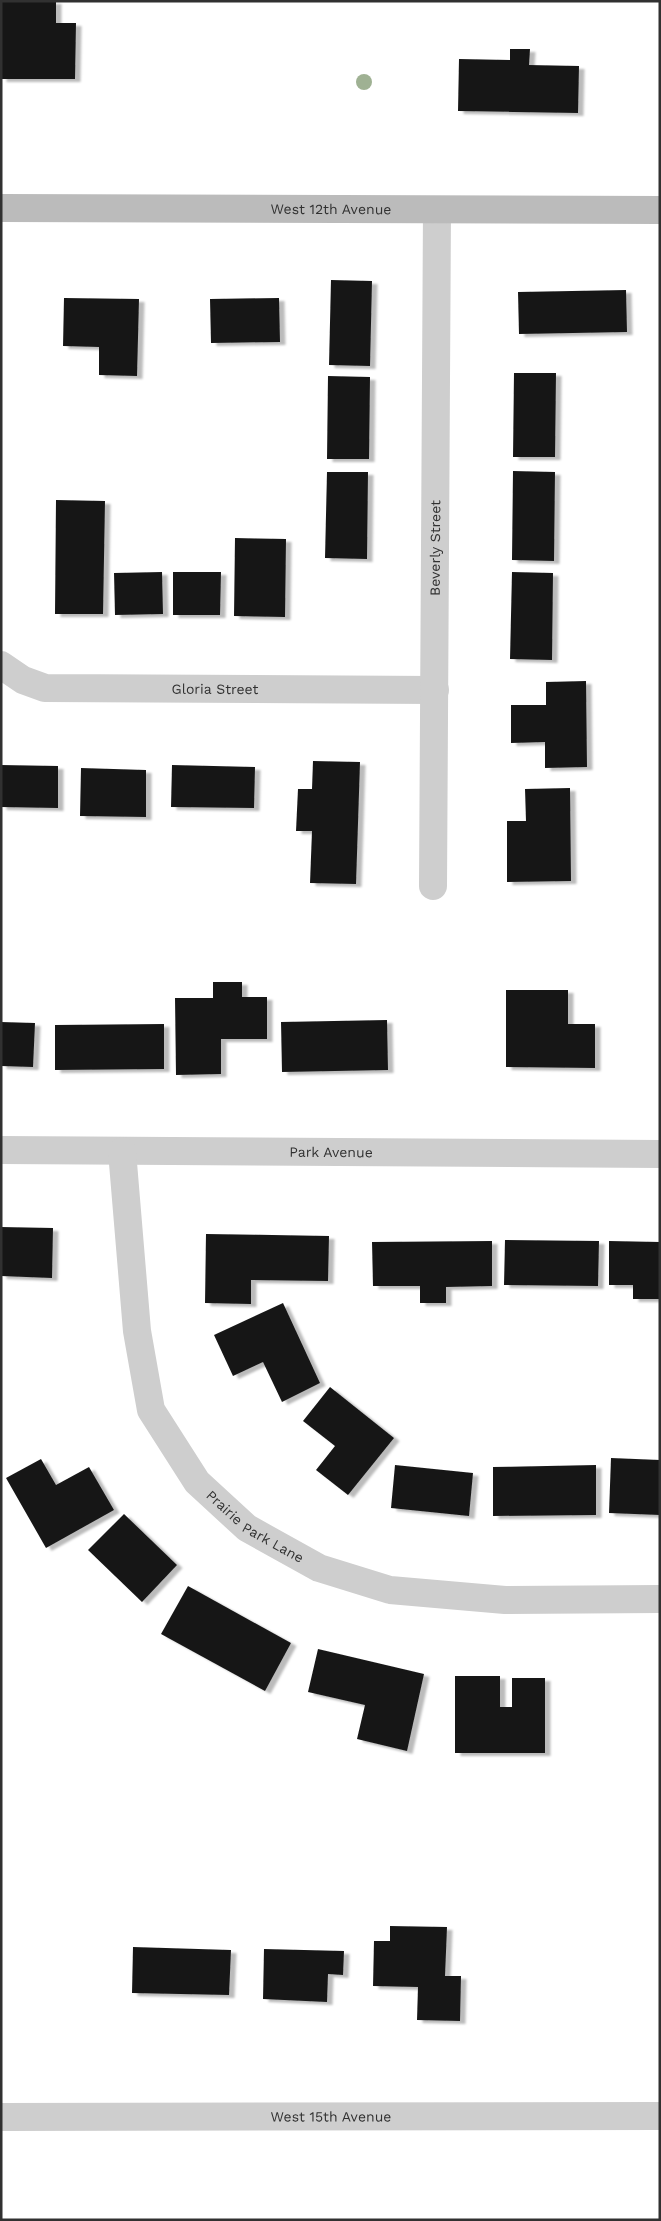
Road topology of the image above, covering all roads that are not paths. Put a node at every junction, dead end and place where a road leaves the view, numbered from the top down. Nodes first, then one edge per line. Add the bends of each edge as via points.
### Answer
1 (1, 208) edge
2 (437, 210) junction
3 (660, 210) edge
4 (1, 665) edge
5 (435, 690) junction
6 (433, 886) dead end
7 (1, 1150) edge
8 (122, 1151) junction
9 (660, 1154) edge
10 (660, 1600) edge
11 (660, 2116) edge
12 (1, 2117) edge

1 - 2 main road, West 12th Avenue
2 - 3 main road, West 12th Avenue
2 - 5 street, Beverly Street
4 - 5 street, Gloria Street via 23,680 45,688
5 - 6 street, Beverly Street
7 - 8 street, Park Avenue
8 - 9 street, Park Avenue
8 - 10 street, Prairie Park Lane via 137,1331 151,1410 197,1482 247,1528 319,1568 390,1590 504,1600
11 - 12 street, West 15th Avenue

